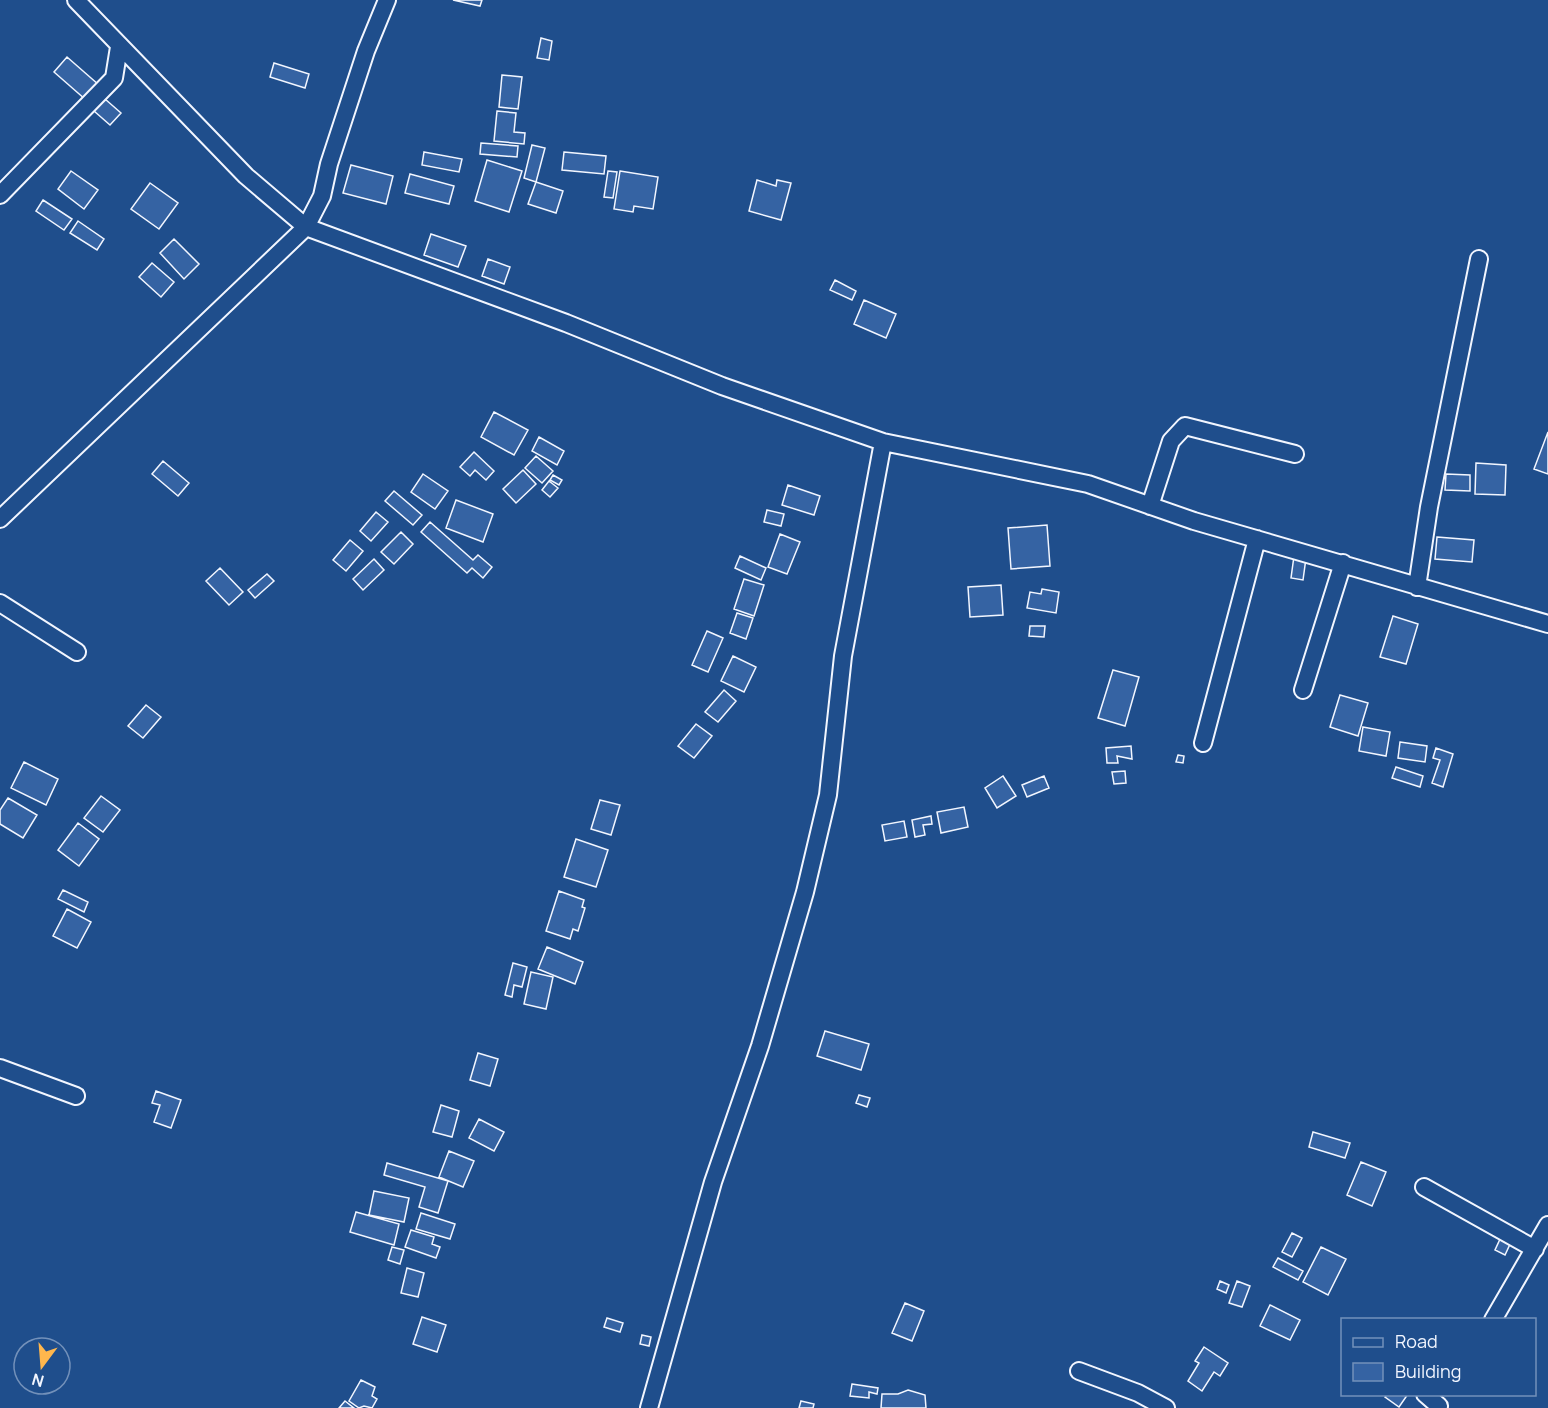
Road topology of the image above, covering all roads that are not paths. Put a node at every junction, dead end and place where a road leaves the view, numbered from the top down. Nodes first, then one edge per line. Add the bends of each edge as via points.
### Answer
1 (76, 0) edge
2 (387, 0) edge
3 (119, 47) junction
4 (0, 195) edge
5 (306, 226) junction
6 (1479, 259) dead end
7 (883, 442) junction
8 (1295, 454) dead end
9 (1150, 506) junction
10 (0, 519) edge
11 (1257, 539) junction
12 (1343, 563) junction
13 (1417, 586) junction
14 (0, 603) edge
15 (1548, 624) edge
16 (77, 652) dead end
17 (1303, 690) dead end
18 (1203, 743) dead end
19 (0, 1068) edge
20 (76, 1096) dead end
21 (1424, 1187) dead end
22 (1548, 1225) edge
23 (1535, 1249) junction
24 (1494, 1318) edge
25 (1079, 1371) dead end
26 (1427, 1396) edge
27 (1441, 1403) edge
28 (649, 1408) edge
29 (1166, 1408) edge

1 - 3 street
2 - 5 street via 366,51 322,196
3 - 4 street via 114,78
3 - 5 street via 246,176
5 - 7 street via 722,386
5 - 10 street
6 - 13 street
7 - 9 street via 1088,484
7 - 28 street via 843,656 828,795 805,892 760,1046 713,1182
8 - 9 street via 1185,426 1171,441
9 - 11 street
11 - 12 street
11 - 18 street
12 - 13 street
12 - 17 street
13 - 15 street
14 - 16 street
19 - 20 street
21 - 23 street
22 - 23 street
23 - 24 street
25 - 29 street
26 - 27 street

